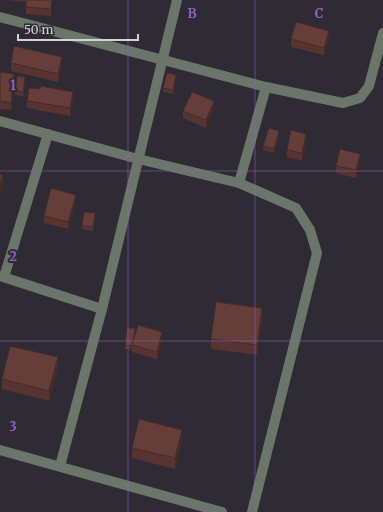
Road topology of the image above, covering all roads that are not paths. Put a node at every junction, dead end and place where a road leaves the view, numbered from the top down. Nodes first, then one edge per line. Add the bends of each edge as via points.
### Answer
1 (177, 0) edge
2 (0, 17) edge
3 (383, 33) edge
4 (162, 59) junction
5 (266, 87) junction
6 (0, 121) edge
7 (48, 134) junction
8 (138, 159) junction
9 (239, 183) junction
10 (2, 277) edge
11 (102, 309) junction
12 (0, 450) edge
13 (60, 466) junction
14 (222, 512) edge
15 (252, 512) edge

1 - 4 street
2 - 4 street
3 - 5 street via 370,86 360,98 343,103
4 - 5 street
4 - 8 street
5 - 9 street
6 - 7 street
7 - 8 street
7 - 10 street
8 - 9 street
8 - 11 street
9 - 15 street via 296,208 310,230 317,253
10 - 11 street
11 - 13 street
12 - 13 street
13 - 14 street

